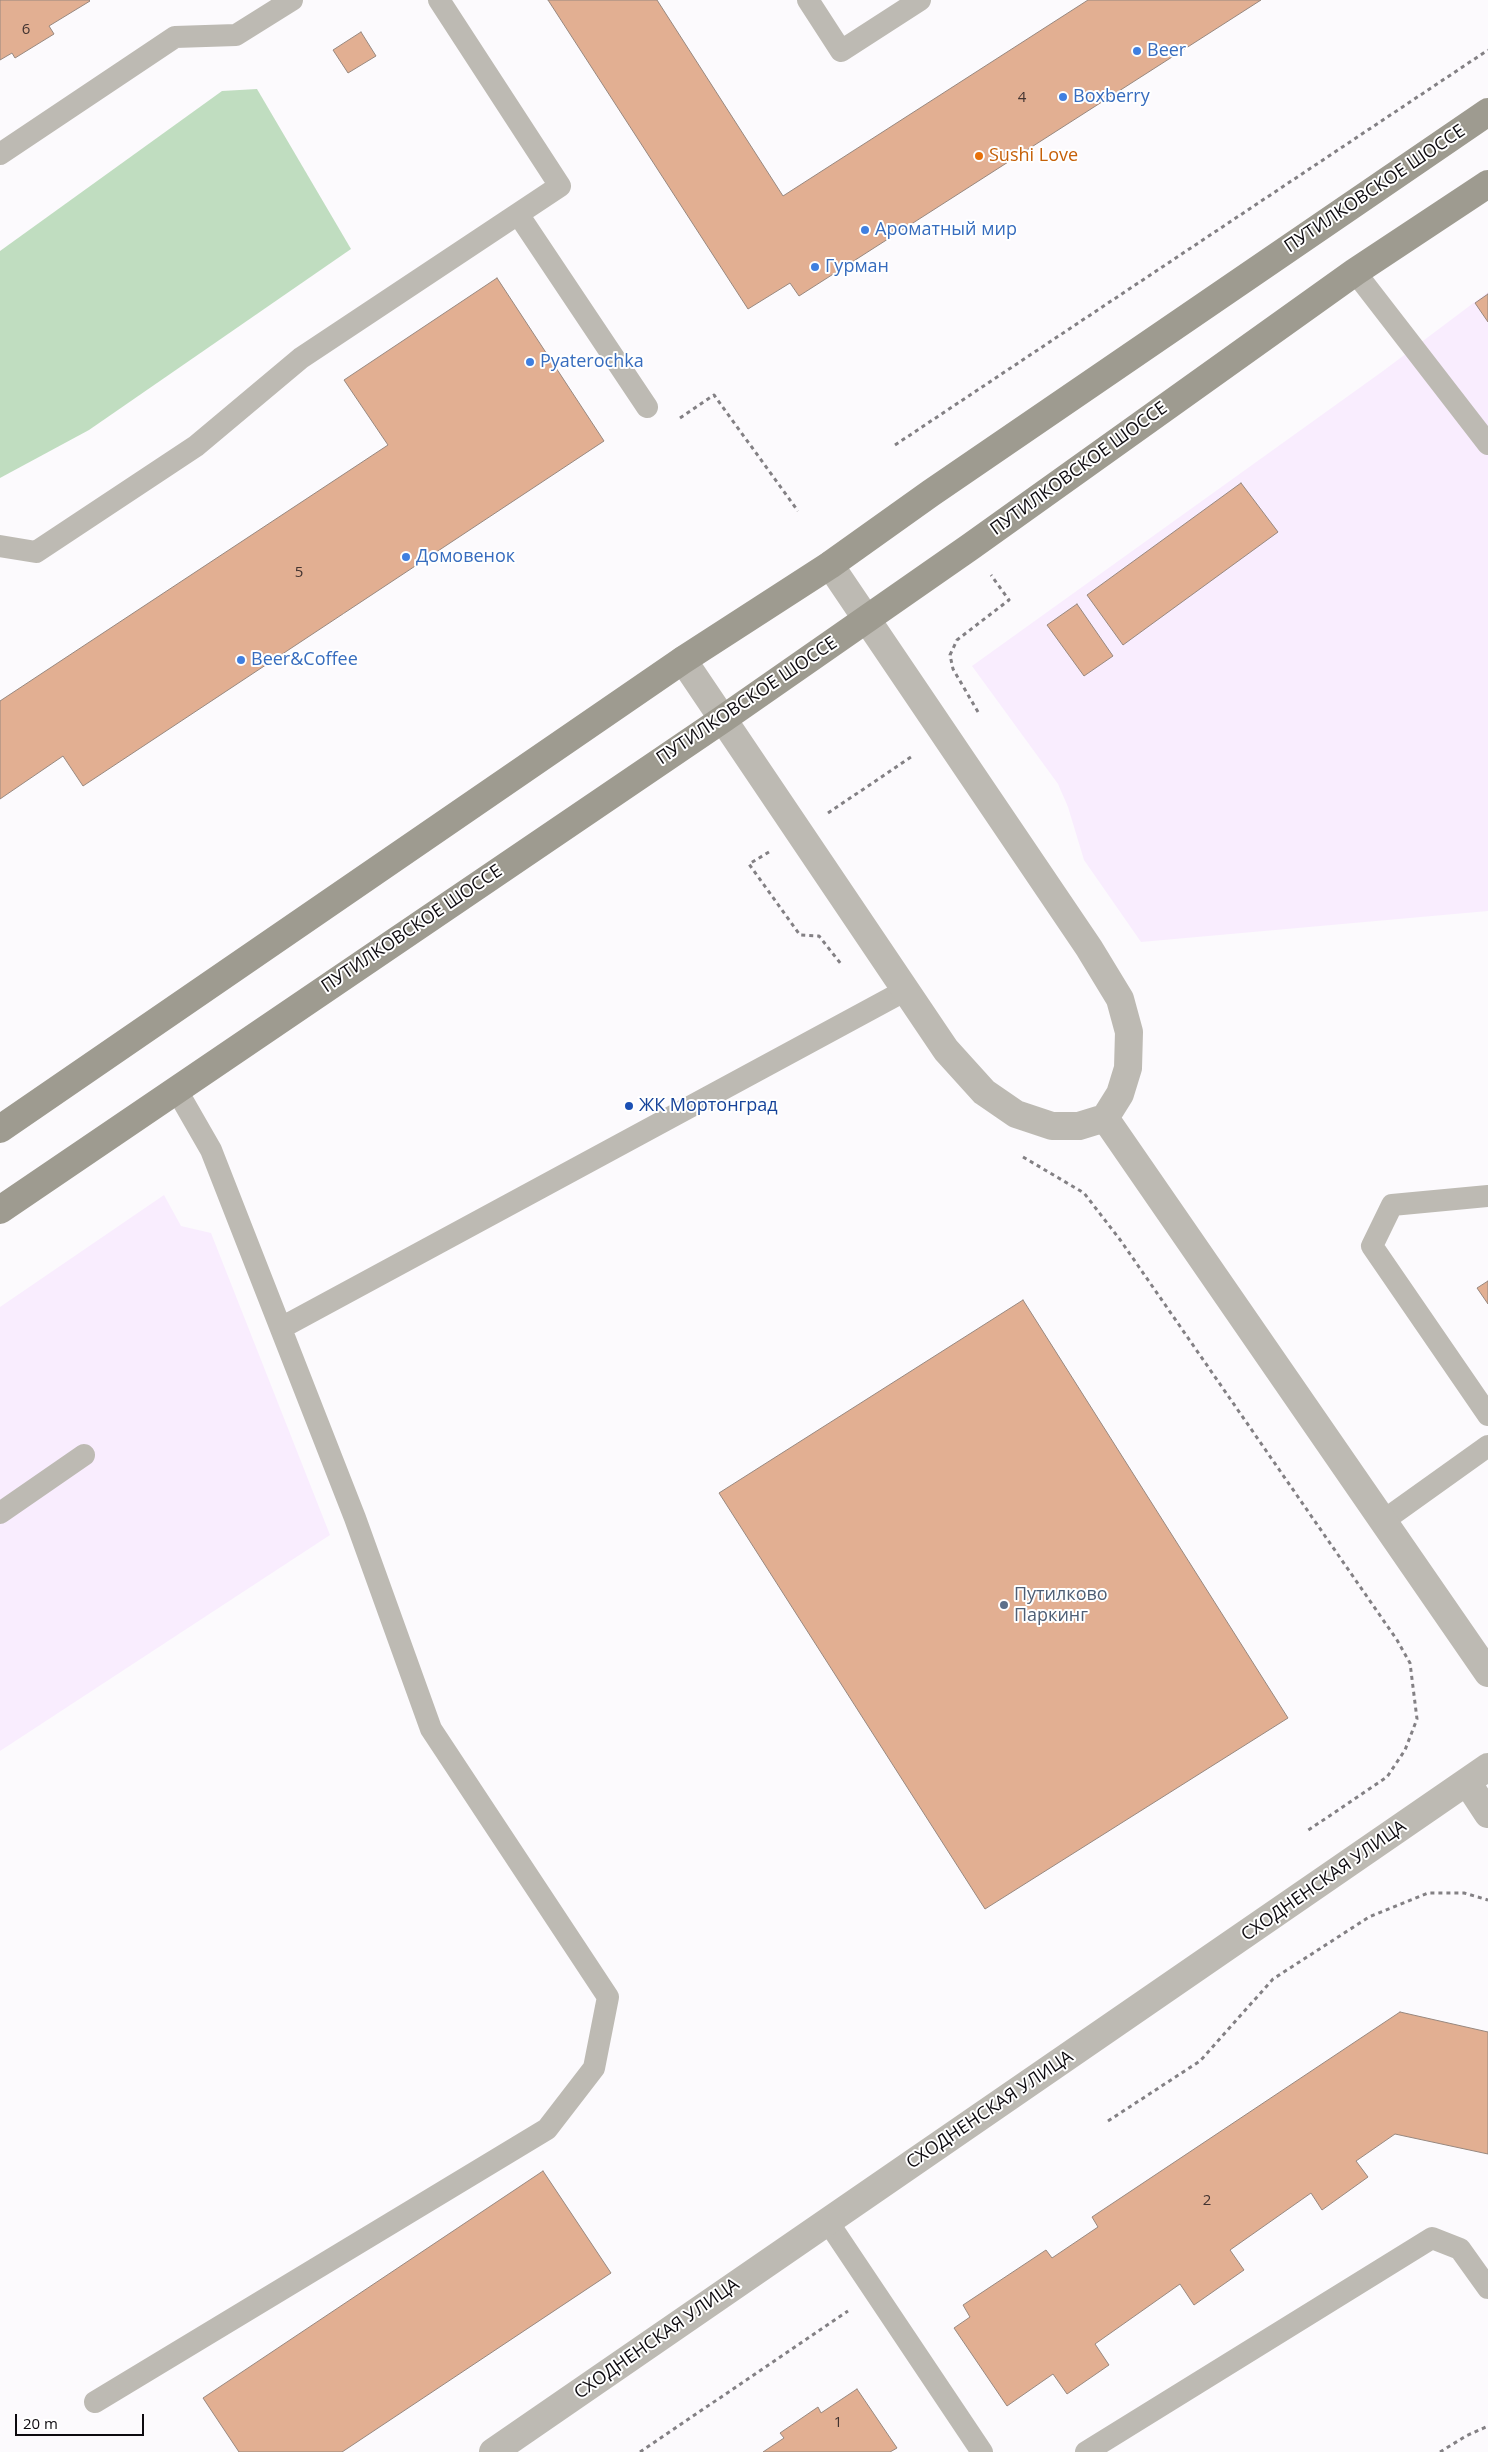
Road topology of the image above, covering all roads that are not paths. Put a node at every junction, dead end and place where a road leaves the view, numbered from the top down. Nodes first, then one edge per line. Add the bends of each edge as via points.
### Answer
1 (292, 0) edge
2 (439, 0) edge
3 (808, 0) edge
4 (920, 0) edge
5 (1488, 112) edge
6 (0, 154) edge
7 (1488, 184) edge
8 (518, 214) junction
9 (1355, 272) junction
10 (647, 407) road end
11 (1488, 444) edge
12 (0, 546) edge
13 (830, 565) junction
14 (866, 619) junction
15 (683, 660) junction
16 (723, 719) junction
17 (906, 990) junction
18 (176, 1090) junction
19 (1105, 1118) junction
20 (0, 1129) edge
21 (1488, 1196) edge
22 (0, 1210) edge
23 (281, 1328) junction
24 (1488, 1415) edge
25 (1488, 1446) edge
26 (84, 1455) dead end
27 (0, 1513) edge
28 (1383, 1521) junction
29 (1488, 1673) edge
30 (1477, 1775) edge
31 (1488, 1814) edge
32 (828, 2222) junction
33 (1488, 2288) edge
34 (96, 2402) dead end
35 (493, 2452) edge
36 (982, 2452) edge
37 (1086, 2452) edge

1 - 6 lane via 236,34 175,37
2 - 8 lane via 560,186
3 - 4 lane via 841,51
5 - 13 main road, ПУТИЛКОВСКОЕ ШОССЕ
7 - 9 main road, ПУТИЛКОВСКОЕ ШОССЕ
8 - 10 lane
8 - 12 lane via 301,358 196,446 36,552
9 - 11 lane
9 - 14 main road, ПУТИЛКОВСКОЕ ШОССЕ
13 - 14 street
13 - 15 main road, ПУТИЛКОВСКОЕ ШОССЕ
14 - 16 main road, ПУТИЛКОВСКОЕ ШОССЕ
14 - 19 street via 1120,999 1129,1032 1128,1068 1120,1094
15 - 16 street
15 - 20 main road, ПУТИЛКОВСКОЕ ШОССЕ
16 - 17 street
16 - 18 main road, ПУТИЛКОВСКОЕ ШОССЕ
17 - 19 street via 946,1050 984,1092 1016,1114 1052,1126 1079,1126
17 - 23 lane
18 - 22 main road, ПУТИЛКОВСКОЕ ШОССЕ
18 - 23 lane via 211,1150
19 - 28 street
21 - 24 lane via 1392,1205 1372,1246
23 - 34 lane via 355,1518 431,1729 608,1997 594,2068 547,2129
25 - 28 lane
26 - 27 lane
28 - 29 street
30 - 31 street
30 - 32 street, СХОДНЕНСКАЯ УЛИЦА
32 - 35 street, СХОДНЕНСКАЯ УЛИЦА
32 - 36 lane
33 - 37 lane via 1460,2249 1432,2238

